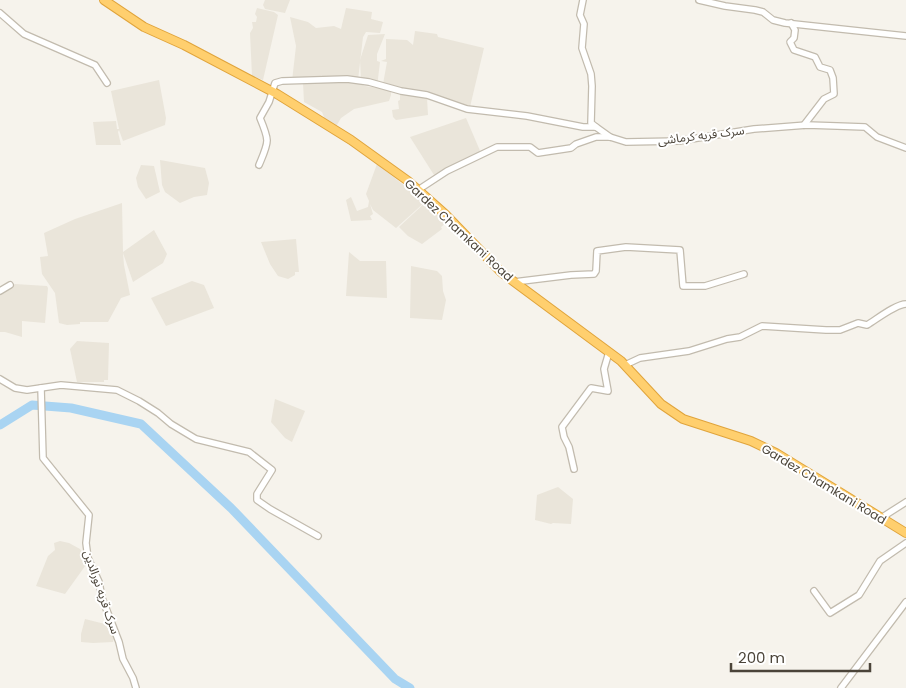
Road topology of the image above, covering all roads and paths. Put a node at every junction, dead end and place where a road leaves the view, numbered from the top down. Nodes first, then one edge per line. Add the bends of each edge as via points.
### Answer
1 (104, 0) edge
2 (583, 0) edge
3 (699, 0) edge
4 (0, 13) edge
5 (791, 23) junction
6 (906, 36) edge
7 (107, 83) dead end
8 (272, 91) junction
9 (804, 125) junction
10 (596, 127) junction
11 (610, 138) junction
12 (906, 148) edge
13 (259, 165) dead end
14 (418, 190) junction
15 (744, 274) dead end
16 (514, 282) junction
17 (10, 285) dead end
18 (0, 291) edge
19 (906, 304) edge
20 (609, 352) junction
21 (625, 365) junction
22 (0, 379) edge
23 (40, 392) junction
24 (574, 468) dead end
25 (906, 502) edge
26 (881, 518) junction
27 (906, 533) edge
28 (318, 536) dead end
29 (906, 543) edge
30 (814, 591) dead end
31 (906, 602) edge
32 (136, 688) edge
33 (841, 688) edge

1 - 8 highway, Gardez Chamkani Road via 144,27
2 - 10 street via 580,15 584,24 582,48 591,74 591,123
3 - 5 street via 755,10 773,20
4 - 7 street via 24,34 95,65
5 - 6 street
5 - 9 street via 796,30 790,42 794,50 814,56 820,67 830,70 833,78 834,94 824,99
8 - 10 street via 275,83 282,81 347,79 427,95 467,109 527,116 583,128
8 - 13 street via 260,118 268,137
8 - 14 highway, Gardez Chamkani Road via 351,140
9 - 11 street, سرک قریه کرماشی via 754,128 679,141 626,142
9 - 12 street, سرک قریه کرماشی via 865,127 877,137
10 - 11 street
11 - 14 street, سرک قریه کرماشی via 596,137 571,148 538,153 530,147 497,147
14 - 16 highway, Gardez Chamkani Road
15 - 16 street via 705,286 683,286 680,250 626,246 597,251 594,274
16 - 20 highway, Gardez Chamkani Road
17 - 18 street
19 - 21 street via 867,324 858,323 840,330 762,326 740,337 689,351 640,358
20 - 21 highway, Gardez Chamkani Road
20 - 24 street via 604,369 608,391 592,388 562,427
21 - 26 highway, Gardez Chamkani Road via 661,404 682,419 751,441 776,453
22 - 23 street via 15,388
23 - 28 street via 61,385 117,390 196,438 250,452 272,470 257,500
23 - 32 street, سرک قریه نورالدین via 43,458 89,515 88,558
25 - 26 street
26 - 27 highway, Gardez Chamkani Road
29 - 30 street via 880,561 859,595 830,614
31 - 33 street

